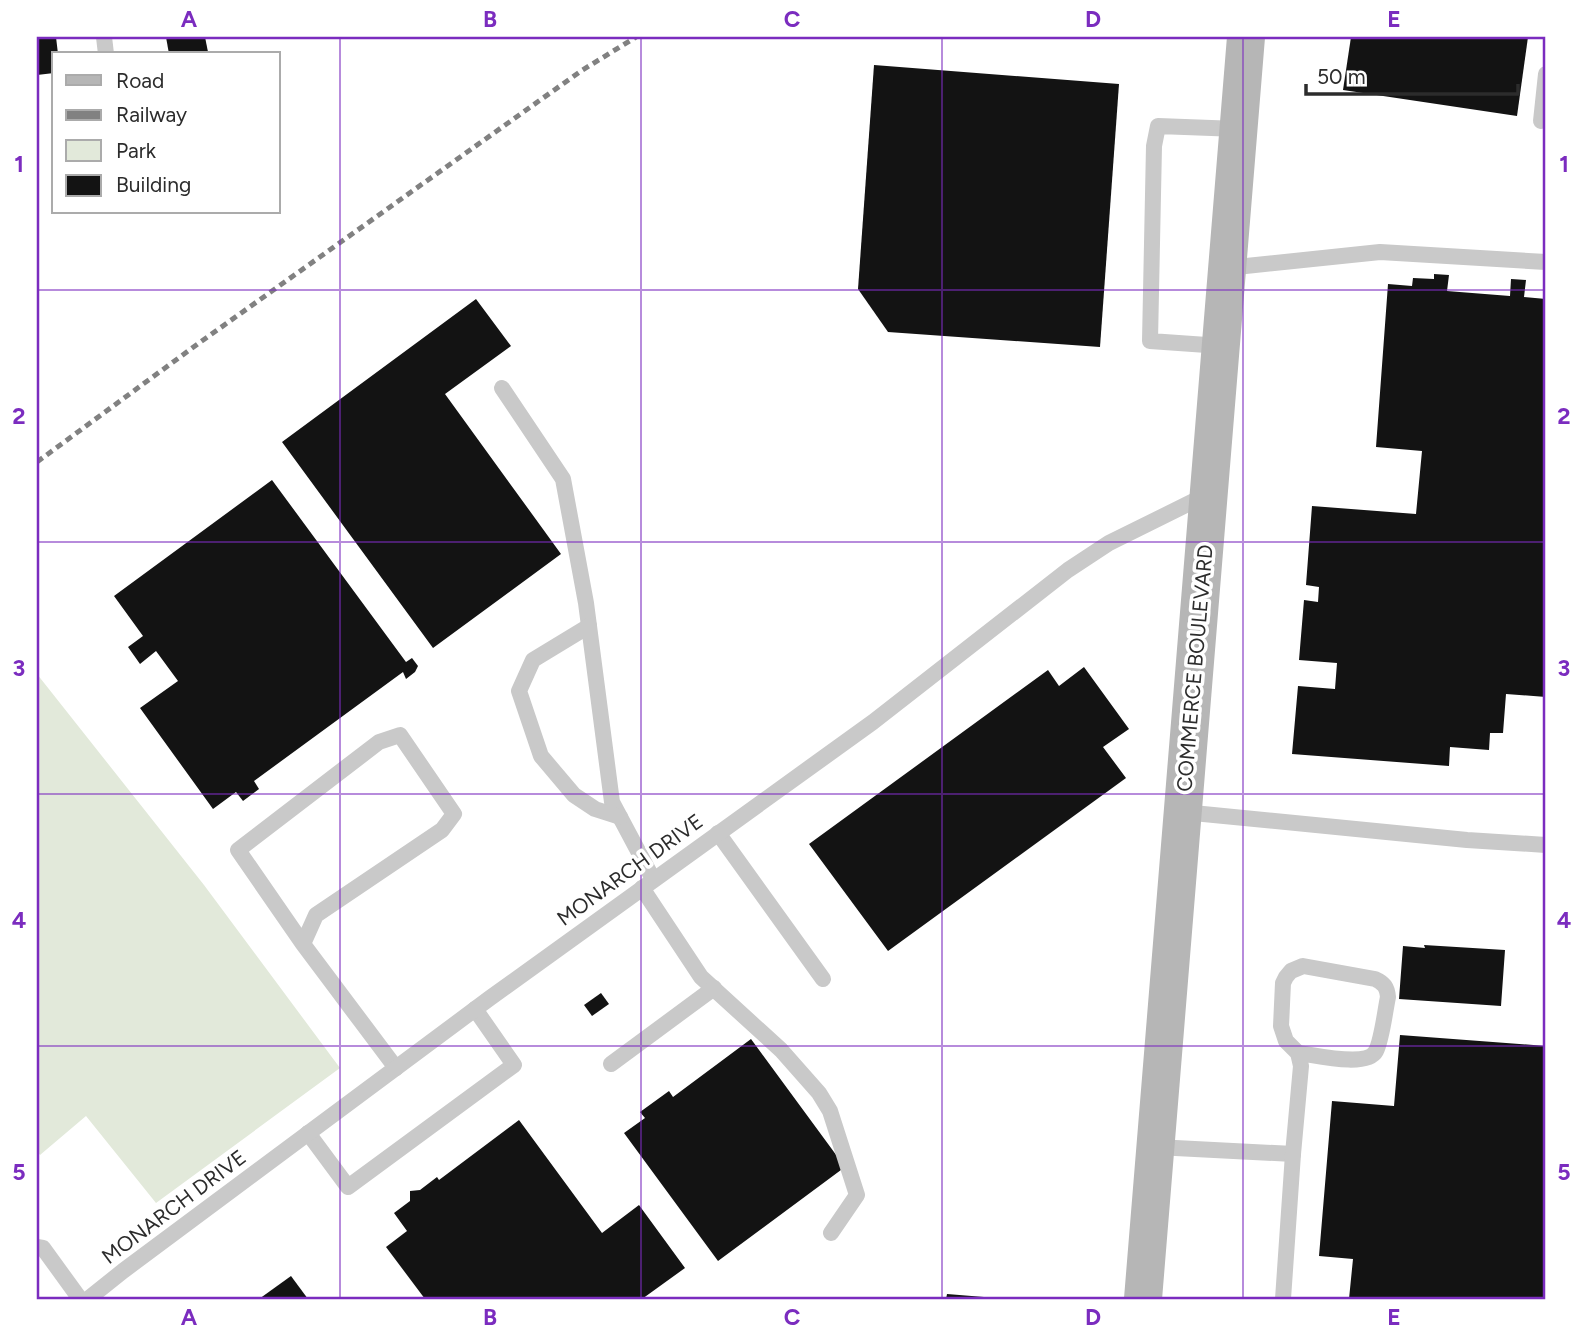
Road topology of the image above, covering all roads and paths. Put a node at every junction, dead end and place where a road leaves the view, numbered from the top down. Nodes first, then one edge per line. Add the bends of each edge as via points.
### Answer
1 (1246, 37) edge
2 (1546, 74) edge
3 (1541, 121) dead end
4 (1238, 129) junction
5 (1546, 262) edge
6 (1227, 268) junction
7 (1221, 346) junction
8 (502, 388) dead end
9 (1209, 494) junction
10 (589, 626) junction
11 (1183, 812) junction
12 (620, 817) junction
13 (718, 833) junction
14 (1546, 845) edge
15 (648, 884) junction
16 (303, 944) junction
17 (823, 979) dead end
18 (714, 988) junction
19 (475, 1009) junction
20 (1298, 1053) junction
21 (611, 1064) dead end
22 (396, 1068) junction
23 (308, 1133) junction
24 (1156, 1147) junction
25 (1293, 1154) junction
26 (831, 1233) dead end
27 (37, 1247) edge
28 (80, 1299) edge
29 (88, 1299) edge
30 (1143, 1299) edge
31 (1283, 1299) edge

1 - 4 street, COMMERCE BOULEVARD
2 - 3 lane
4 - 6 street, COMMERCE BOULEVARD
4 - 7 lane via 1158,126 1154,146 1150,341
5 - 6 lane via 1380,252
6 - 7 street, COMMERCE BOULEVARD
7 - 9 street, COMMERCE BOULEVARD
8 - 10 lane via 563,479
9 - 11 street, COMMERCE BOULEVARD
9 - 13 lane, MONARCH DRIVE via 1108,543 1068,570 873,722
10 - 12 lane via 612,802
10 - 12 lane via 533,660 519,691 541,756 573,795 594,809
11 - 14 lane
11 - 24 street, COMMERCE BOULEVARD
12 - 15 lane
13 - 15 lane, MONARCH DRIVE
13 - 17 lane
15 - 18 lane via 701,977
15 - 19 lane, MONARCH DRIVE
16 - 16 lane via 316,915 442,830 454,814 400,735 379,742 238,850
16 - 22 lane
18 - 21 lane
18 - 26 lane via 781,1049 830,1111 857,1195
19 - 22 lane, MONARCH DRIVE
19 - 23 lane via 514,1065 348,1187
20 - 20 lane via 1286,1041 1281,1026 1283,983 1291,971 1303,967 1375,979 1387,988 1377,1049 1371,1057 1357,1060
20 - 25 lane via 1301,1066
22 - 23 lane, MONARCH DRIVE
23 - 29 lane, MONARCH DRIVE
24 - 25 lane
24 - 30 street, COMMERCE BOULEVARD
25 - 31 lane
27 - 28 lane via 43,1248

